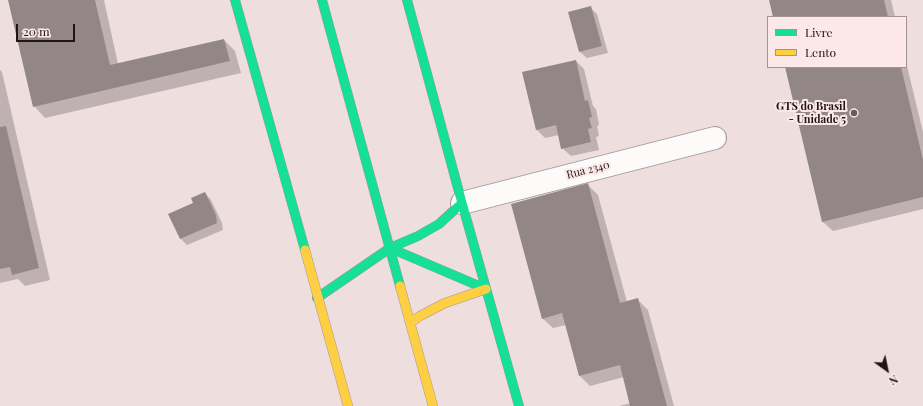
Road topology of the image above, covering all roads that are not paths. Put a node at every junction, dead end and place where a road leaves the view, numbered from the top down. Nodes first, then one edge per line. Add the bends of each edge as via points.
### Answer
1 (235, 0) edge
2 (322, 0) edge
3 (407, 0) edge
4 (715, 138) dead end
5 (462, 203) junction
6 (390, 248) junction
7 (486, 289) junction
8 (317, 298) junction
9 (410, 323) junction
10 (348, 406) edge
11 (433, 406) edge
12 (518, 406) edge

1 - 8 main road
2 - 6 main road
3 - 5 main road
4 - 5 street, Rua 2340
5 - 6 main road via 439,224
5 - 7 main road
6 - 7 main road
6 - 8 main road
6 - 9 main road
7 - 9 main road via 445,303
7 - 12 main road
8 - 10 main road
9 - 11 main road

